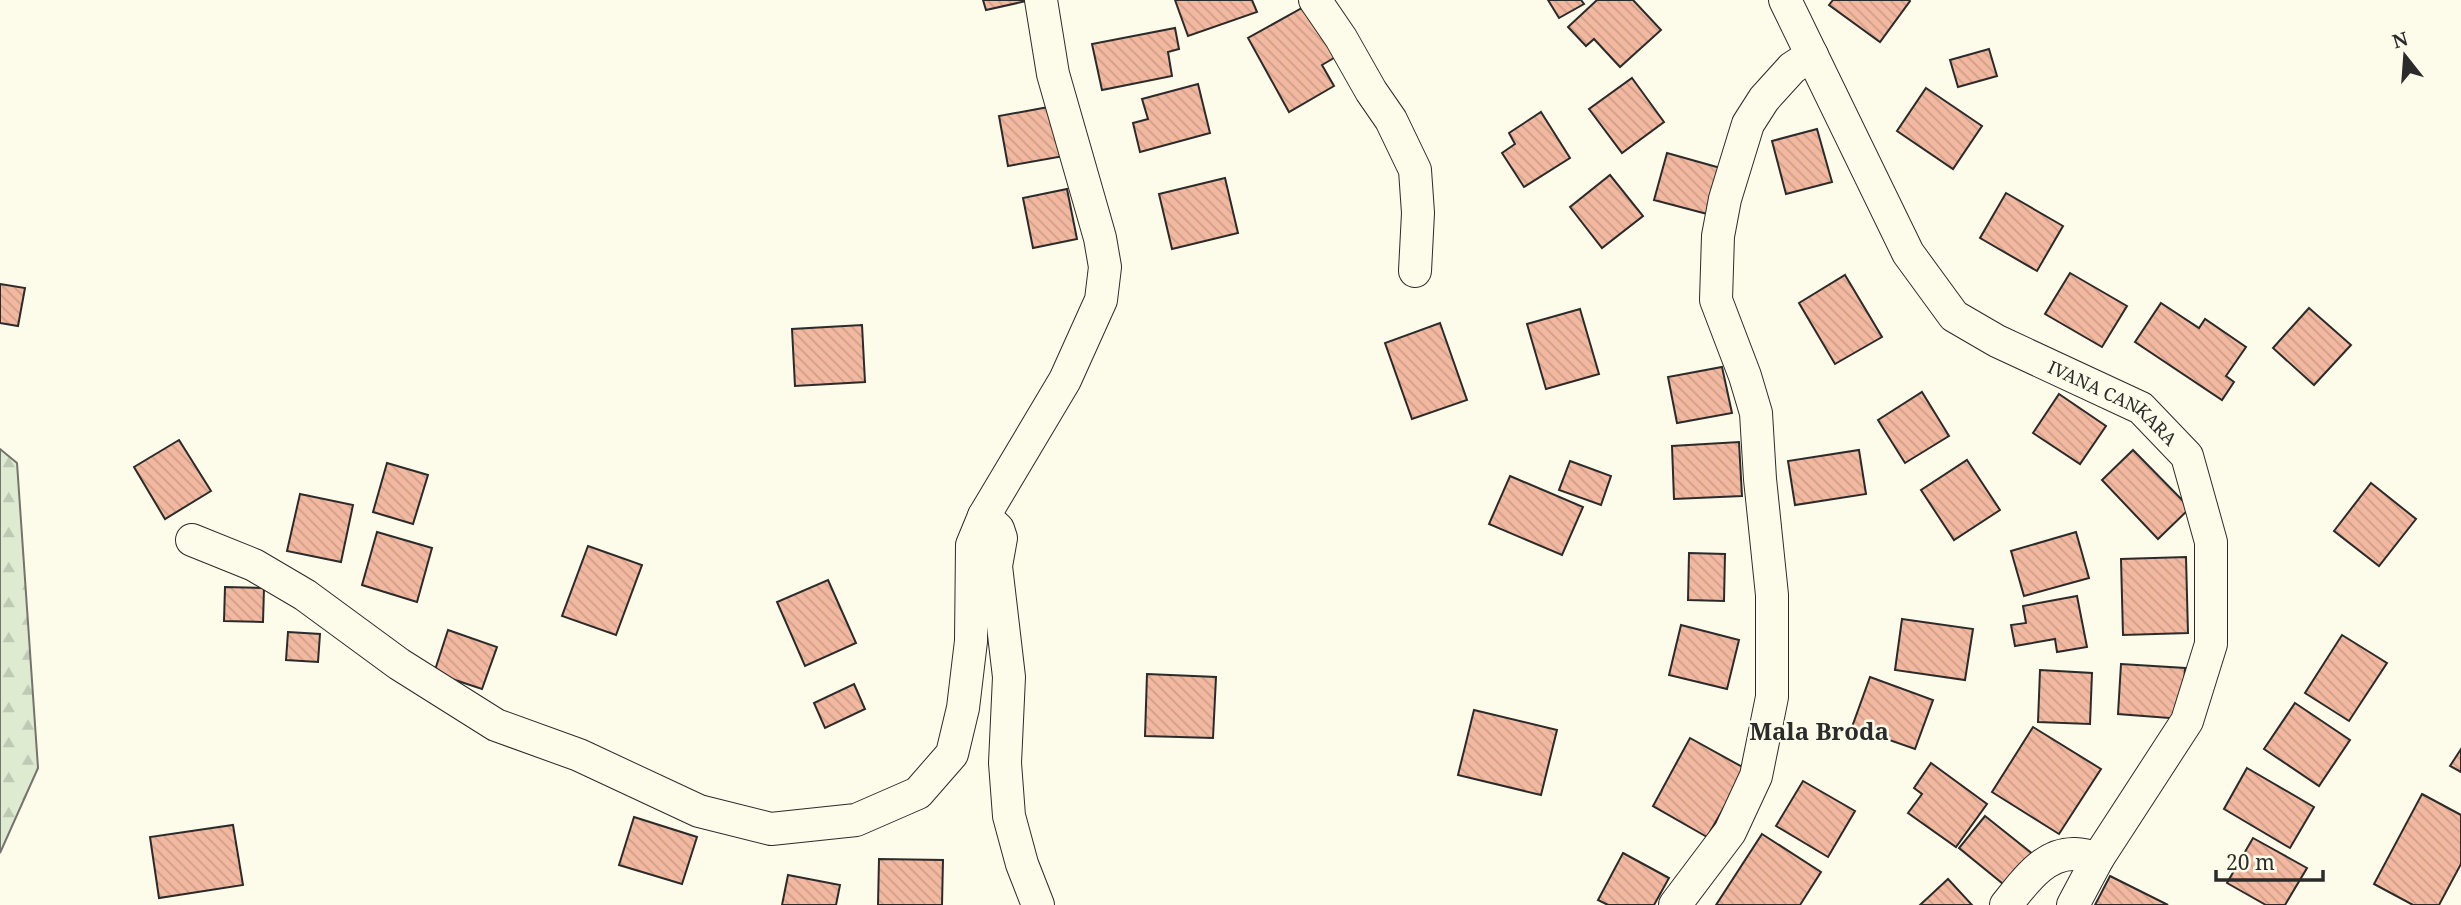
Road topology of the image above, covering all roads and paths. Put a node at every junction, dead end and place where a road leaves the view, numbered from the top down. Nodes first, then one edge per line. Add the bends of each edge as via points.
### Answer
1 (1041, 0) edge
2 (1315, 0) edge
3 (1785, 0) edge
4 (1812, 55) junction
5 (1415, 271) dead end
6 (984, 516) junction
7 (191, 540) dead end
8 (2098, 858) junction
9 (1038, 905) edge
10 (1675, 905) edge
11 (2006, 905) edge
12 (2073, 905) edge

1 - 6 street via 1053,74 1105,267 1101,300 1065,380
2 - 5 street via 1391,120 1415,170
3 - 4 street, IVANA CANKARA
4 - 8 street, IVANA CANKARA via 1908,253 1954,316 2141,408 2187,456 2211,542 2211,644 2187,721
4 - 10 street via 1792,68 1748,124 1717,236 1716,300 1756,414 1772,595 1772,697 1756,776 1746,799 1730,832
6 - 7 street via 972,545 971,641 952,754 918,793 856,820 771,829 699,811 579,755 496,725 399,664 305,595 254,565
6 - 9 street via 1001,538 996,566 1009,677 1004,763 1009,816
8 - 11 street via 2074,853 2044,863
8 - 12 street, IVANA CANKARA

